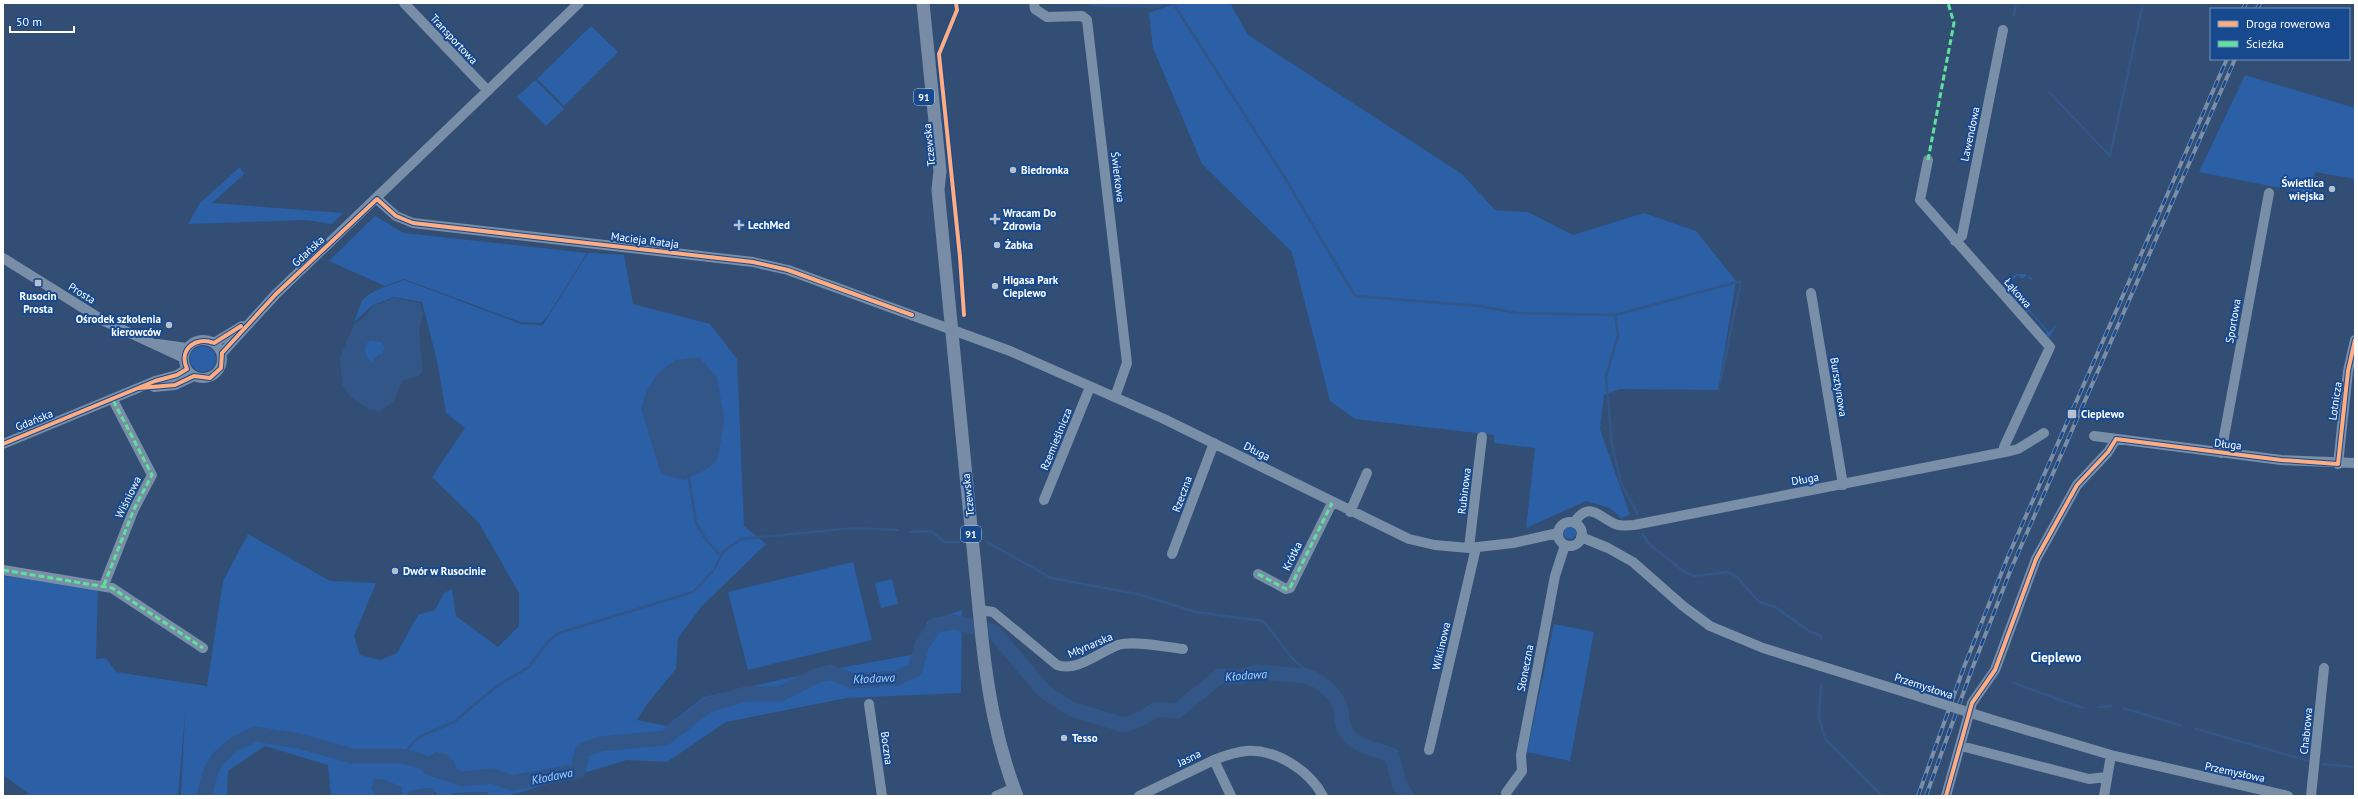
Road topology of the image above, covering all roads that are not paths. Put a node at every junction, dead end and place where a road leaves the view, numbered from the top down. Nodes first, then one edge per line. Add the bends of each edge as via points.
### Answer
1 (404, 3) edge
2 (578, 3) edge
3 (914, 3) edge
4 (923, 3) edge
5 (1034, 3) edge
6 (2003, 30) dead end
7 (488, 91) junction
8 (1928, 160) dead end
9 (938, 190) junction
10 (2269, 193) dead end
11 (377, 199) junction
12 (1955, 241) junction
13 (3, 258) edge
14 (1811, 293) dead end
15 (253, 318) junction
16 (952, 329) junction
17 (2355, 340) edge
18 (214, 343) junction
19 (186, 353) junction
20 (222, 353) junction
21 (190, 372) junction
22 (1090, 387) junction
23 (1115, 397) junction
24 (113, 400) junction
25 (2044, 433) dead end
26 (2094, 436) dead end
27 (1482, 437) dead end
28 (2116, 439) junction
29 (1214, 443) junction
30 (3, 444) edge
31 (2004, 452) junction
32 (2221, 453) junction
33 (2355, 463) edge
34 (2338, 464) junction
35 (1367, 473) dead end
36 (1843, 485) junction
37 (1044, 500) dead end
38 (1332, 503) junction
39 (1350, 512) junction
40 (1574, 523) junction
41 (1558, 533) junction
42 (1581, 538) junction
43 (1565, 545) junction
44 (1472, 547) junction
45 (1172, 554) dead end
46 (3, 570) edge
47 (1258, 574) dead end
48 (104, 585) junction
49 (979, 615) junction
50 (203, 648) dead end
51 (1183, 649) dead end
52 (2324, 668) dead end
53 (869, 704) dead end
54 (1961, 746) junction
55 (1429, 750) dead end
56 (2111, 755) junction
57 (1214, 760) junction
58 (2106, 777) junction
59 (1016, 792) edge
60 (1506, 793) dead end
61 (2282, 795) edge
62 (882, 796) edge
63 (996, 796) edge
64 (1139, 796) edge
65 (1231, 796) edge
66 (1323, 796) edge
67 (1946, 796) edge
68 (2104, 796) edge
69 (2311, 796) edge

1 - 7 street, Transportowa
2 - 7 street, Gdańska
3 - 9 main road, Tczewska / 91 via 932,170
4 - 9 main road, Tczewska / 91 via 940,171
5 - 23 street, Świerkowa via 1035,9 1047,17 1082,16 1087,20 1127,363
6 - 12 street, Lawendowa via 1962,236
7 - 11 street, Gdańska
8 - 12 street, Łąkowa via 1920,200
9 - 16 main road, Tczewska / 91
10 - 32 street, Sportowa
11 - 15 street, Gdańska
11 - 16 street, Macieja Rataja via 396,216 413,223 763,263
12 - 31 street, Łąkowa via 2050,347 2024,399
13 - 19 street, Prosta via 104,321 152,343
14 - 36 street, Bursztynowa
15 - 18 street, Gdańska
15 - 20 street, Gdańska
16 - 22 street, Długa via 1010,351
16 - 49 main road, Tczewska / 91
17 - 34 street, Lotnicza via 2348,371
18 - 19 street via 200,340
18 - 20 street
19 - 21 street
20 - 21 street via 221,368 214,375 204,379
21 - 24 street, Gdańska via 175,384 140,388
22 - 23 street, Długa
22 - 37 street, Rzemieślnicza
23 - 29 street, Długa
24 - 30 street, Gdańska
24 - 48 street, Wiśniowa via 152,475 134,509
25 - 31 street, Długa via 2018,449
26 - 28 street, Długa
27 - 44 street, Rubinowa
28 - 32 street, Długa
28 - 54 street via 2108,452 2077,485 2036,559 1995,670 1972,703
29 - 38 street, Długa
29 - 45 street, Rzeczna
31 - 36 street, Długa
32 - 34 street, Długa
33 - 34 street, Długa
35 - 39 street
36 - 40 street, Długa via 1634,525 1618,525 1604,515 1589,512 1578,517
38 - 39 street, Długa
38 - 47 street, Krótka via 1290,588 1286,589
39 - 44 street, Długa via 1409,539 1450,547
40 - 41 street, Długa via 1562,525
40 - 42 street via 1580,528
41 - 43 street
41 - 44 street, Długa via 1513,543
42 - 43 street via 1575,545
42 - 56 street, Przemysłowa, bridge via 1608,548 1633,562 1682,606 1710,626 1763,648
43 - 60 street, Słoneczna via 1555,576 1521,755 1522,771
44 - 55 street, Wiklinowa via 1475,552
46 - 48 street
48 - 50 street
49 - 51 street, Młynarska via 993,612 1062,667 1075,666 1125,643
49 - 59 main road, Tczewska / 91 via 994,723
52 - 69 street, Chabrowa
53 - 62 street, Boczna
54 - 58 street via 2088,779
54 - 67 street
56 - 58 street
56 - 61 street, Przemysłowa
57 - 64 street, Jasna
57 - 65 street, Jasna
57 - 66 street via 1246,751 1268,753 1297,767
58 - 68 street
59 - 63 street

